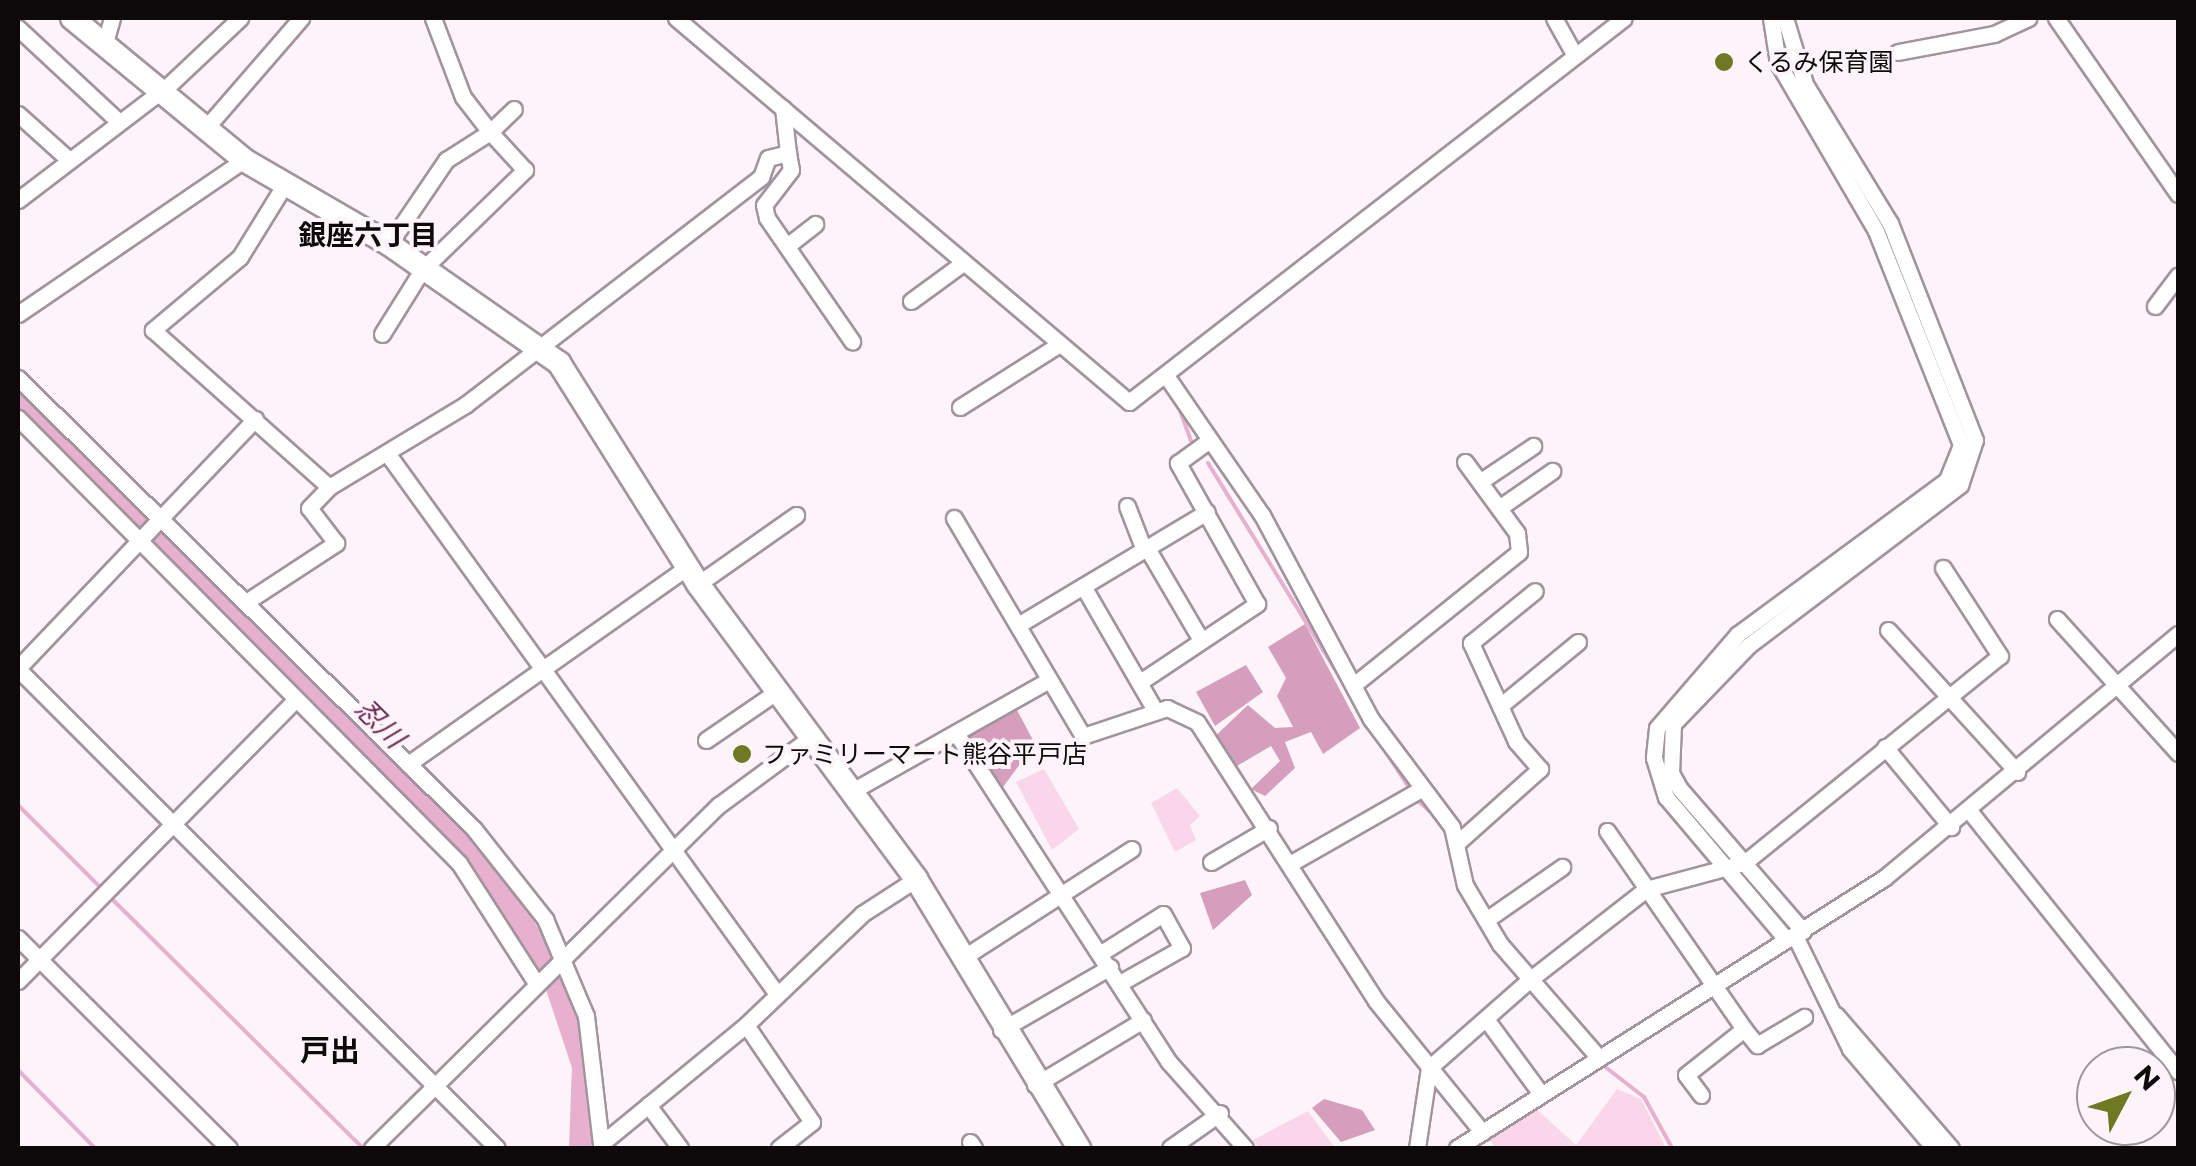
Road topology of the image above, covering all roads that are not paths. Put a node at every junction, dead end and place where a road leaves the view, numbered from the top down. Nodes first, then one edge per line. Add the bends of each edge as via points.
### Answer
1 (72, 18) edge
2 (112, 18) edge
3 (240, 18) edge
4 (300, 18) edge
5 (433, 18) edge
6 (676, 18) edge
7 (1554, 18) edge
8 (1624, 18) edge
9 (1771, 18) edge
10 (1786, 18) edge
11 (2028, 18) edge
12 (2056, 18) edge
13 (18, 28) edge
14 (104, 46) junction
15 (1572, 51) junction
16 (1898, 52) dead end
17 (158, 92) junction
18 (783, 108) junction
19 (514, 110) dead end
20 (18, 114) edge
21 (116, 120) junction
22 (204, 129) junction
23 (490, 132) junction
24 (788, 154) junction
25 (69, 160) junction
26 (244, 160) junction
27 (285, 184) junction
28 (2178, 194) edge
29 (18, 200) edge
30 (815, 224) dead end
31 (389, 244) junction
32 (787, 246) junction
33 (962, 263) junction
34 (422, 270) junction
35 (2178, 276) edge
36 (911, 301) dead end
37 (2155, 306) dead end
38 (18, 314) edge
39 (382, 334) dead end
40 (852, 341) dead end
41 (538, 343) junction
42 (1058, 344) junction
43 (18, 378) edge
44 (1167, 378) junction
45 (960, 407) dead end
46 (18, 418) edge
47 (255, 419) junction
48 (1208, 441) junction
49 (1533, 446) dead end
50 (387, 453) junction
51 (1465, 462) dead end
52 (1552, 471) dead end
53 (1481, 481) junction
54 (330, 487) junction
55 (1126, 506) dead end
56 (1500, 508) junction
57 (1207, 512) junction
58 (796, 515) dead end
59 (954, 518) dead end
60 (162, 523) junction
61 (141, 544) junction
62 (1146, 549) junction
63 (1943, 568) dead end
64 (693, 575) junction
65 (1084, 586) junction
66 (1534, 591) dead end
67 (246, 602) junction
68 (2057, 619) dead end
69 (1018, 625) junction
70 (1888, 630) dead end
71 (2178, 634) edge
72 (1202, 640) junction
73 (1578, 642) dead end
74 (541, 668) junction
75 (18, 669) edge
76 (1049, 680) junction
77 (1140, 682) junction
78 (1356, 683) junction
79 (2117, 686) junction
80 (776, 692) junction
81 (295, 700) junction
82 (1945, 702) junction
83 (1500, 706) junction
84 (1155, 710) junction
85 (956, 733) junction
86 (810, 738) junction
87 (706, 740) dead end
88 (1886, 747) junction
89 (2178, 753) edge
90 (408, 764) junction
91 (2017, 772) junction
92 (1421, 789) junction
93 (852, 791) junction
94 (1971, 812) junction
95 (172, 824) junction
96 (1952, 827) junction
97 (1269, 828) junction
98 (1607, 830) dead end
99 (1456, 844) junction
100 (673, 848) junction
101 (1132, 849) dead end
102 (1211, 862) dead end
103 (1292, 862) junction
104 (1744, 863) junction
105 (1723, 866) junction
106 (1562, 867) dead end
107 (916, 879) junction
108 (1646, 889) junction
109 (1064, 894) junction
110 (1486, 920) junction
111 (1795, 936) junction
112 (18, 938) edge
113 (563, 957) junction
114 (962, 959) junction
115 (40, 960) junction
116 (1106, 960) junction
117 (18, 981) edge
118 (539, 981) junction
119 (1528, 981) junction
120 (1120, 983) junction
121 (1714, 986) junction
122 (777, 994) junction
123 (1832, 1011) junction
124 (1804, 1017) dead end
125 (1486, 1019) junction
126 (1143, 1020) junction
127 (746, 1024) junction
128 (1002, 1030) junction
129 (1744, 1030) junction
130 (1600, 1058) junction
131 (1428, 1068) junction
132 (2178, 1071) edge
133 (1035, 1085) junction
134 (434, 1087) junction
135 (1540, 1094) junction
136 (1701, 1094) dead end
137 (648, 1105) junction
138 (1220, 1112) junction
139 (1482, 1132) junction
140 (229, 1148) edge
141 (372, 1148) edge
142 (497, 1148) edge
143 (680, 1148) edge
144 (779, 1148) edge
145 (1079, 1148) edge
146 (1170, 1148) edge
147 (1245, 1148) edge
148 (1417, 1148) edge
149 (1457, 1148) edge
150 (1934, 1148) edge
151 (1951, 1148) edge

1 - 14 street
2 - 14 street
3 - 17 street
4 - 22 street
5 - 23 street via 463,97
6 - 18 street
7 - 15 street
8 - 15 street
9 - 105 street via 1778,63 1876,230 1961,445 1947,480 1738,634 1664,714 1653,742 1657,779
10 - 104 street via 1806,84 1890,223 1975,440 1960,485 1748,646 1674,724 1671,773
11 - 16 street via 1994,34
12 - 28 street
13 - 21 street
14 - 17 street
15 - 44 street
17 - 21 street
17 - 22 street
18 - 24 street
18 - 33 street
19 - 23 street
20 - 25 street
21 - 25 street
22 - 26 street
23 - 31 street via 446,160
23 - 34 street via 524,170
24 - 32 street via 791,170 764,205
24 - 41 street via 768,158 761,176 698,228
25 - 29 street
26 - 27 street
26 - 38 street
27 - 31 street
27 - 47 street via 240,257 153,330
30 - 32 street
31 - 34 street
32 - 40 street
33 - 36 street
33 - 42 street
34 - 39 street
34 - 41 street
35 - 37 street
41 - 50 street
41 - 64 street via 582,396
42 - 44 street via 1130,402
42 - 45 street
43 - 60 street
44 - 48 street
46 - 61 street
47 - 54 street
47 - 60 street
48 - 57 street via 1178,464
48 - 78 street via 1262,514
49 - 53 street
50 - 54 street
50 - 74 street
51 - 53 street
52 - 56 street
53 - 56 street
54 - 67 street via 309,508 336,543
55 - 62 street
56 - 78 street via 1520,552
57 - 62 street
57 - 72 street via 1257,604
58 - 64 street
59 - 69 street
60 - 61 street
60 - 67 street
61 - 75 street
61 - 81 street
62 - 65 street
62 - 72 street
63 - 82 street via 2000,656
64 - 74 street
64 - 80 street
65 - 69 street
65 - 77 street
66 - 83 street via 1472,643
67 - 90 street
68 - 79 street
69 - 76 street
70 - 82 street
71 - 79 street
72 - 77 street
73 - 83 street
74 - 90 street
74 - 100 street
75 - 95 street
76 - 84 street via 1084,736
76 - 85 street
77 - 84 street
78 - 92 street
79 - 89 street
79 - 91 street
80 - 86 street
80 - 87 street
81 - 95 street
81 - 118 street via 490,899
82 - 88 street
82 - 91 street
83 - 99 street via 1540,769
84 - 97 street via 1197,722
85 - 93 street
85 - 109 street
86 - 93 street
86 - 100 street
88 - 96 street
88 - 104 street
90 - 113 street via 508,870
91 - 94 street
92 - 99 street
92 - 103 street
93 - 107 street
94 - 96 street
94 - 132 street
95 - 115 street
95 - 134 street
96 - 111 street
97 - 102 street
97 - 103 street
98 - 108 street
99 - 110 street
100 - 113 street
100 - 122 street
101 - 109 street
103 - 131 street via 1376,1002
104 - 105 street
104 - 111 street
105 - 108 street
105 - 111 street
106 - 110 street
107 - 114 street
107 - 122 street
108 - 119 street
108 - 121 street
109 - 114 street
109 - 116 street
110 - 119 street
111 - 121 street
111 - 123 street
112 - 115 street
113 - 118 street
113 - 137 street via 586,1016 601,1144
114 - 128 street
115 - 117 street
115 - 140 street
116 - 120 street
116 - 120 street via 1162,914 1182,948
116 - 128 street
118 - 134 street
119 - 125 street
119 - 130 street
120 - 126 street
121 - 129 street
121 - 130 street
122 - 127 street
123 - 150 street via 1850,1049
123 - 151 street
124 - 129 street via 1757,1045
125 - 131 street
125 - 135 street
126 - 133 street
126 - 138 street
127 - 137 street
127 - 144 street via 812,1122
128 - 133 street
129 - 136 street via 1686,1075
130 - 135 street
131 - 139 street
131 - 148 street
133 - 145 street
134 - 141 street
134 - 142 street
135 - 139 street
137 - 143 street
138 - 146 street
138 - 147 street
139 - 149 street

